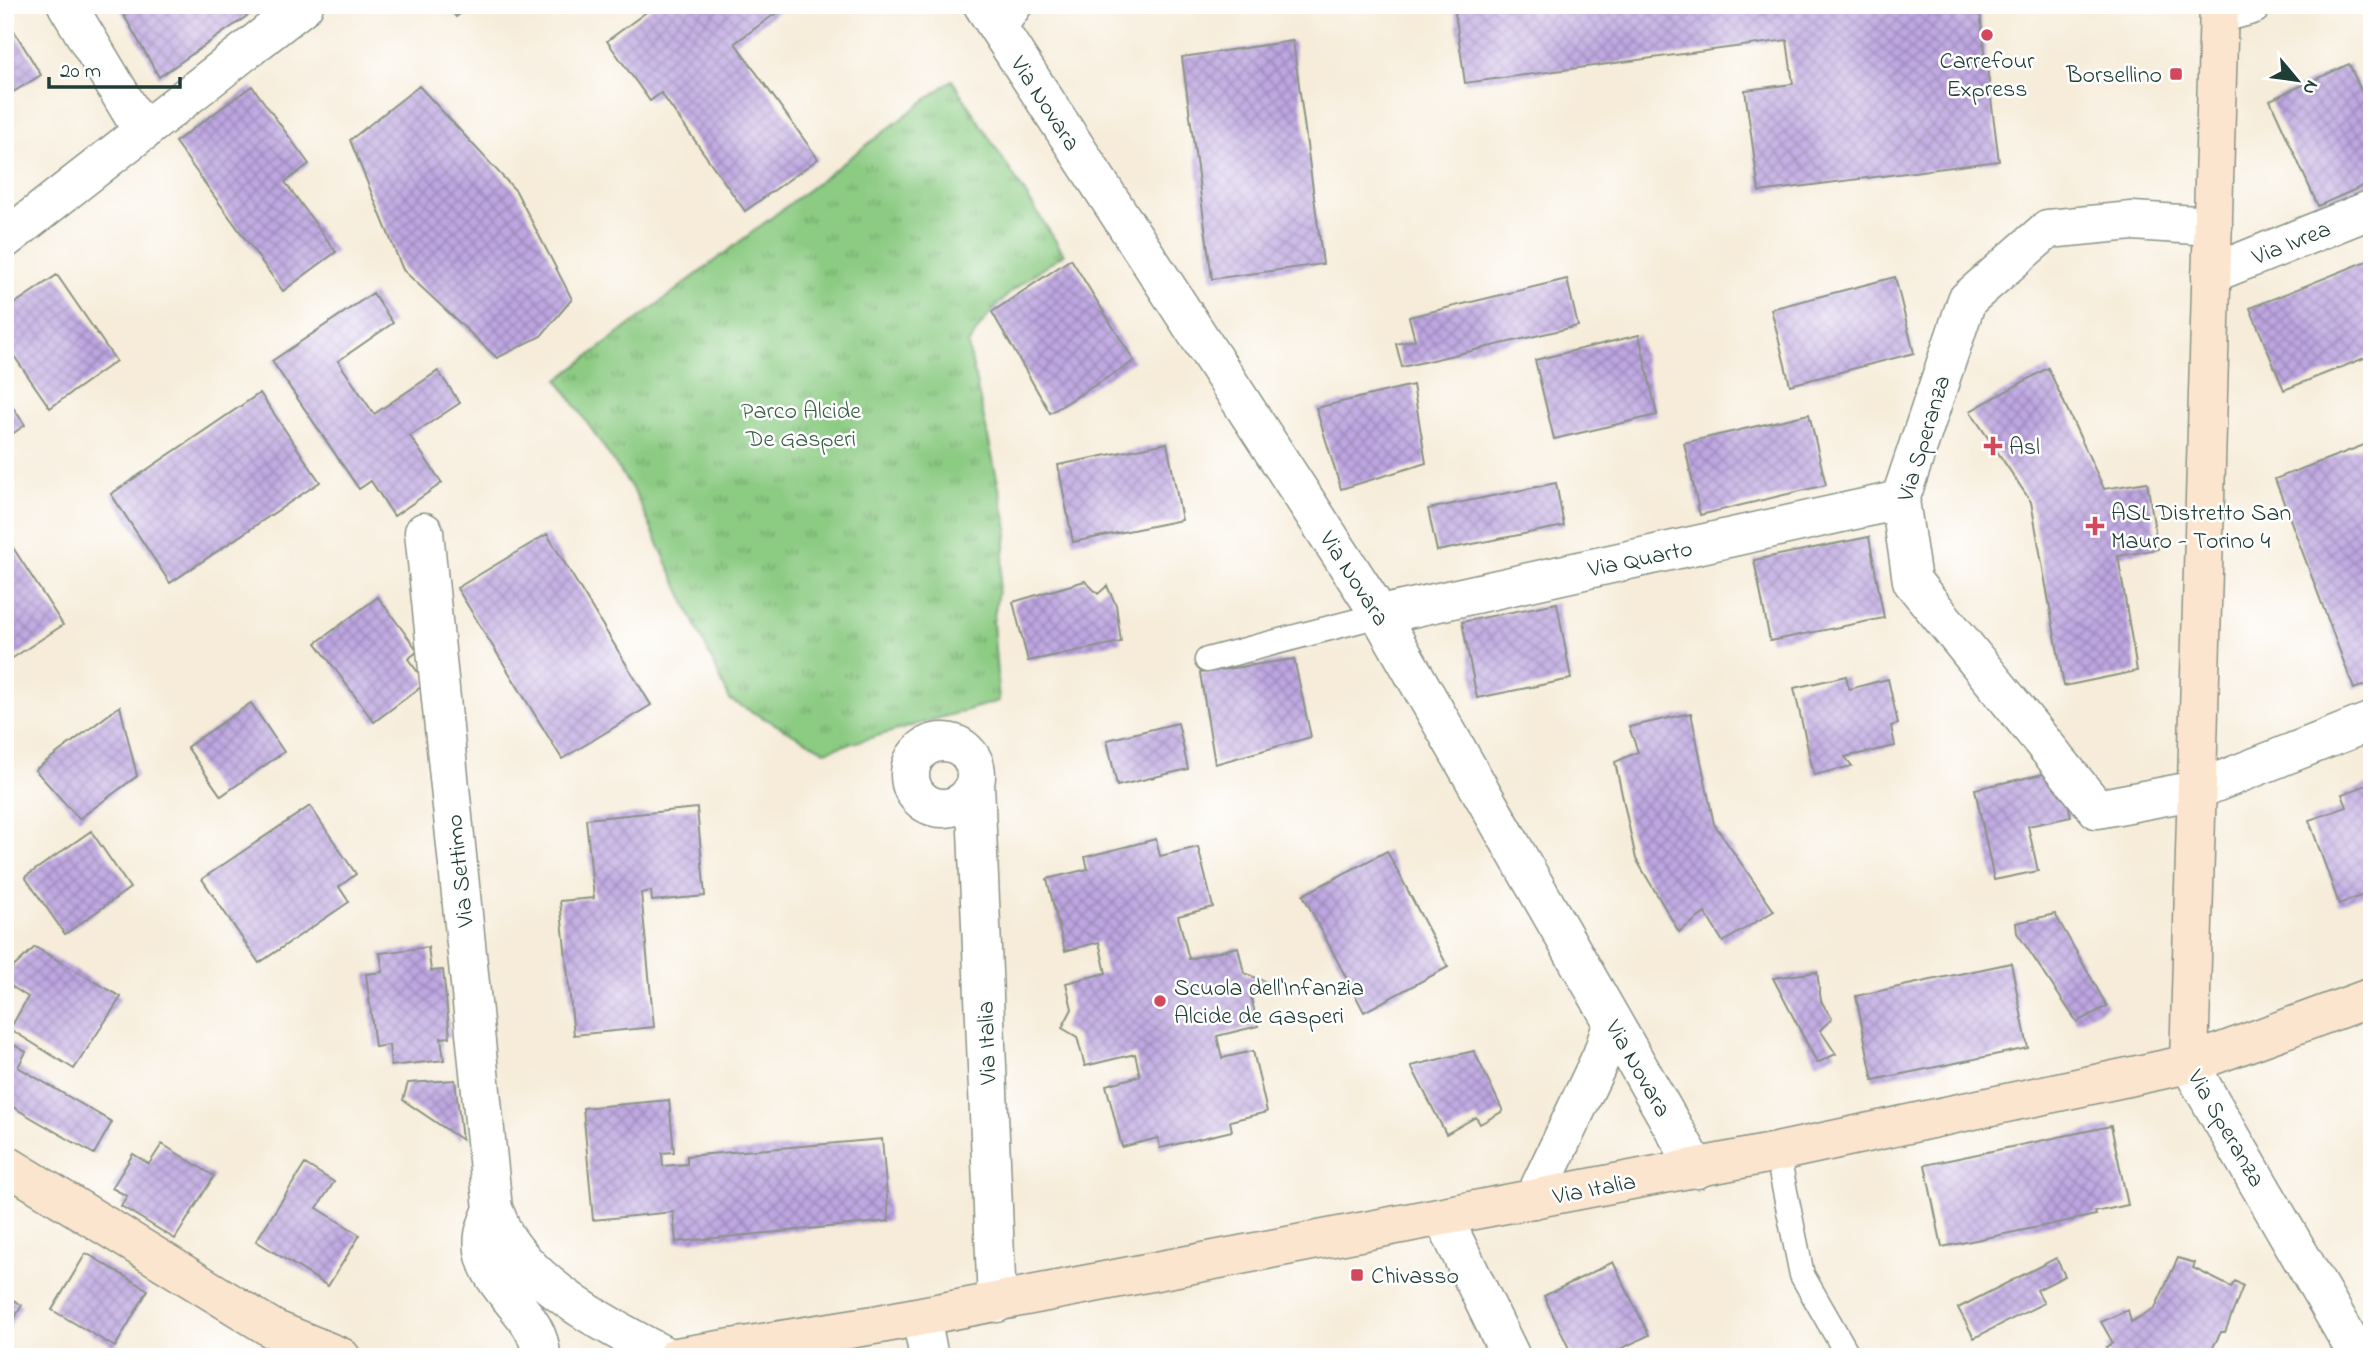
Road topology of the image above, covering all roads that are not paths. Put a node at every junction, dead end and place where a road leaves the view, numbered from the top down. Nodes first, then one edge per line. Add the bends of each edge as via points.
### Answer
1 (67, 5) edge
2 (304, 5) edge
3 (2230, 8) edge
4 (1002, 15) edge
5 (143, 132) junction
6 (2372, 209) edge
7 (2213, 226) junction
8 (5, 239) edge
9 (2211, 274) junction
10 (1900, 500) junction
11 (424, 532) dead end
12 (1380, 615) junction
13 (1208, 660) dead end
14 (2372, 722) edge
15 (975, 783) dead end
16 (2197, 790) junction
17 (2372, 996) edge
18 (1613, 1022) junction
19 (2189, 1064) junction
20 (1777, 1152) junction
21 (5, 1164) edge
22 (1697, 1169) junction
23 (1534, 1199) junction
24 (493, 1209) junction
25 (1443, 1217) junction
26 (997, 1303) junction
27 (921, 1317) junction
28 (341, 1357) edge
29 (541, 1357) edge
30 (667, 1357) edge
31 (676, 1357) edge
32 (929, 1357) edge
33 (1511, 1357) edge
34 (1849, 1357) edge
35 (2359, 1357) edge

1 - 5 street
2 - 5 street
3 - 7 street, Via Speranza
4 - 12 street, Via Novara
5 - 8 street
6 - 9 street, Via Ivrea
7 - 9 street, Via Speranza
7 - 10 street, Via Speranza via 2132,221 2048,229 1987,282 1967,300
9 - 16 street, Via Speranza
10 - 12 street, Via Quarto
10 - 16 street, Via Speranza via 1912,581 2097,809
11 - 24 street, Via Settimo
12 - 13 lane
12 - 18 street, Via Novara
14 - 16 street, Via Speranza
15 - 26 street, Via Italia
16 - 19 street, Via Speranza
17 - 19 street, Via Italia
18 - 22 street, Via Novara
18 - 23 street
19 - 20 street, Via Italia
19 - 35 street, Via Speranza
20 - 22 street, Via Italia
20 - 34 lane via 1802,1275
21 - 28 street via 273,1329
22 - 23 street, Via Italia
23 - 25 street, Via Italia
24 - 29 street, Via Settimo via 484,1235 485,1257 536,1332
24 - 30 street, Via Settimo via 507,1239 552,1288 604,1324
25 - 26 street, Via Italia
25 - 33 street
26 - 27 street, Via Italia
27 - 31 street
27 - 32 street

